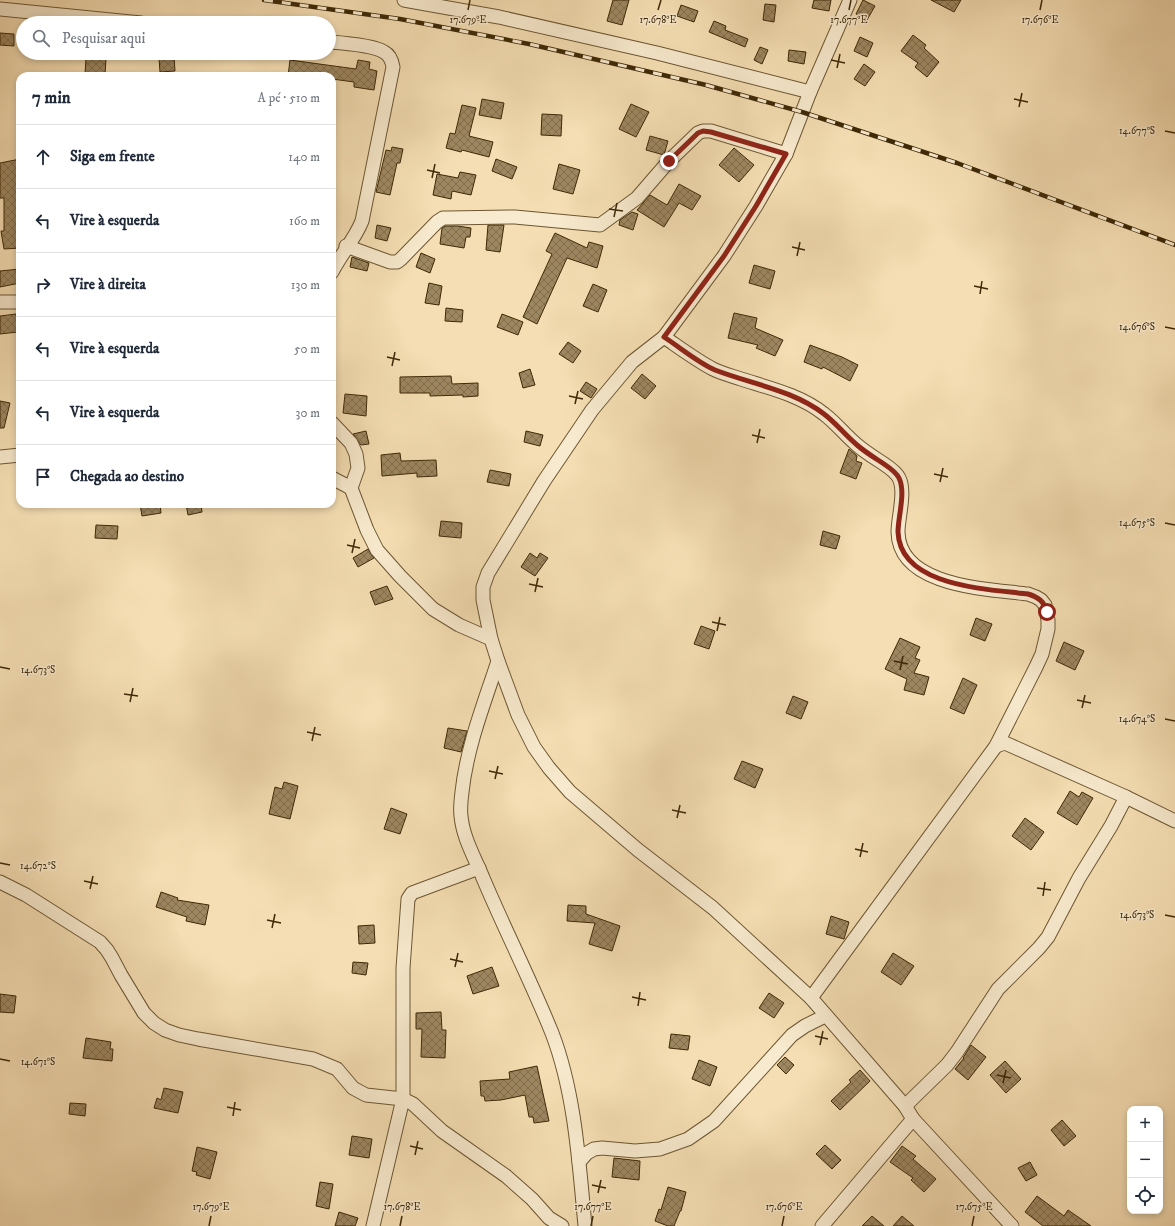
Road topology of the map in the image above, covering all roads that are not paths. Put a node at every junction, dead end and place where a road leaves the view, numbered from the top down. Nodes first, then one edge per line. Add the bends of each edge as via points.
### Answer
1 (404, 0) edge
2 (850, 0) edge
3 (0, 9) edge
4 (70, 16) edge
5 (336, 43) edge
6 (810, 92) junction
7 (786, 154) junction
8 (346, 246) junction
9 (336, 264) edge
10 (0, 302) edge
11 (16, 302) edge
12 (664, 337) junction
13 (336, 427) edge
14 (16, 455) edge
15 (0, 457) edge
16 (336, 480) edge
17 (351, 488) junction
18 (491, 639) junction
19 (498, 661) junction
20 (996, 746) junction
21 (1126, 797) junction
22 (1175, 822) edge
23 (479, 868) junction
24 (0, 882) edge
25 (811, 998) junction
26 (825, 1016) junction
27 (403, 1099) junction
28 (906, 1106) junction
29 (913, 1119) junction
30 (579, 1162) junction
31 (372, 1226) edge
32 (562, 1226) edge
33 (585, 1226) edge
34 (822, 1226) edge
35 (1012, 1226) edge

1 - 6 street via 514,20
2 - 6 street
3 - 4 street
5 - 8 street via 376,48 384,52 392,62 362,221
6 - 7 street
7 - 8 street via 703,131 669,161 637,198 600,225 515,217 443,218 397,262 390,262
7 - 12 street via 724,256
8 - 9 street
10 - 11 street
12 - 18 street via 632,362 592,410 544,481 488,573 483,587 483,600
12 - 20 street via 713,369 780,391 812,405 858,446 895,472 900,479 902,490 899,543 908,560 919,569 938,579 965,586 1028,594 1041,600 1045,605 1048,620 1042,654
13 - 17 street via 351,443 356,454 358,468
14 - 15 street
16 - 17 street
17 - 18 street via 366,530 377,550 400,576 433,609 459,625
18 - 19 street
19 - 23 street via 472,740 461,800 460,815 463,829
19 - 25 street via 518,716 534,747 570,792 712,908
20 - 21 street via 1005,743
20 - 25 street
21 - 22 street
21 - 28 street via 1048,937 998,989 947,1065
23 - 27 street via 412,893 408,898 403,968
23 - 30 street via 552,1034 565,1076
24 - 27 street via 100,942 144,1013 165,1030 198,1039 313,1059 337,1069 353,1088 366,1095
25 - 26 street
26 - 28 street
26 - 30 street via 792,1035 714,1121 688,1139 660,1149 635,1151 602,1148 587,1153
27 - 31 street
27 - 32 street via 413,1104 442,1131 506,1176 549,1218
28 - 29 street
29 - 34 street
29 - 35 street
30 - 33 street

